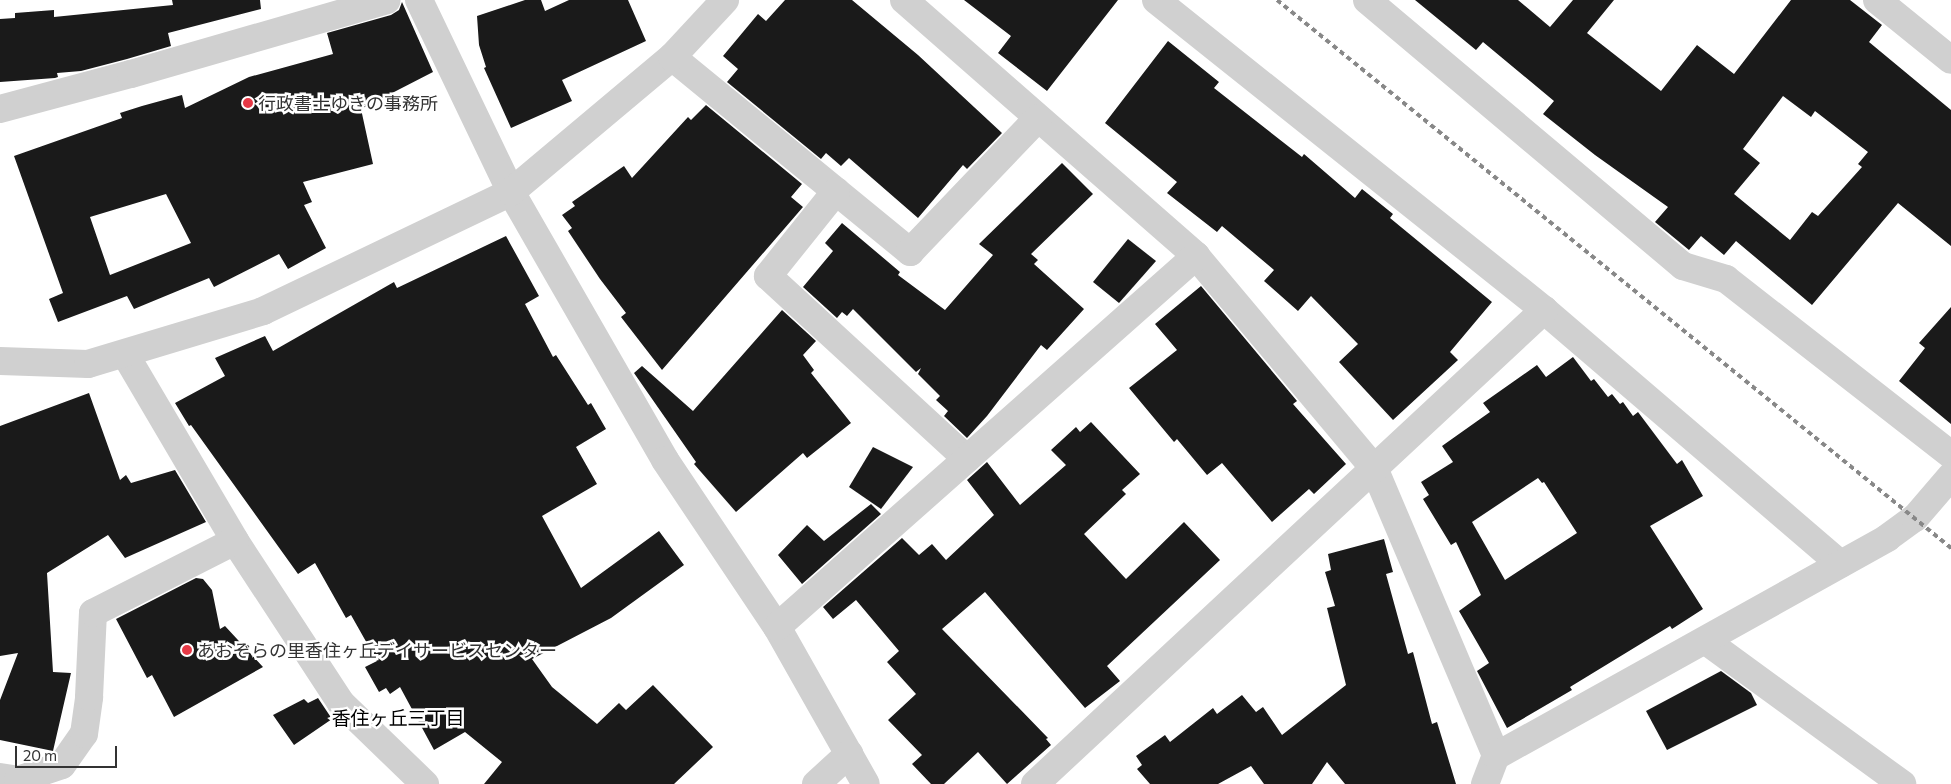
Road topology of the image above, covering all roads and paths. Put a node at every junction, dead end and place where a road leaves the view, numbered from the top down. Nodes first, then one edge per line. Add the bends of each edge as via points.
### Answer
1 (387, 0) edge
2 (419, 0) edge
3 (724, 0) edge
4 (904, 0) edge
5 (1156, 0) edge
6 (1367, 0) edge
7 (1876, 0) edge
8 (672, 57) junction
9 (1951, 60) edge
10 (0, 108) edge
11 (1038, 118) junction
12 (836, 191) junction
13 (511, 192) junction
14 (1196, 256) junction
15 (1544, 310) junction
16 (125, 354) junction
17 (0, 361) edge
18 (1951, 455) edge
19 (967, 459) junction
20 (1374, 468) junction
21 (1951, 476) edge
22 (235, 541) junction
23 (1840, 564) junction
24 (777, 628) junction
25 (1706, 641) junction
26 (849, 754) junction
27 (1496, 756) junction
28 (0, 777) edge
29 (425, 784) edge
30 (816, 784) edge
31 (866, 784) edge
32 (1035, 784) edge
33 (1485, 784) edge
34 (1902, 784) edge

1 - 10 street
2 - 13 street
3 - 8 street
4 - 11 street
5 - 15 street
6 - 18 street via 1683,266 1726,279
7 - 9 street
8 - 12 street
8 - 13 street
11 - 12 street via 910,252
11 - 14 street
12 - 19 street via 768,276
13 - 16 street via 263,311
13 - 24 street via 665,460
14 - 19 street
14 - 20 street
15 - 20 street
15 - 23 street
16 - 17 street via 88,364
16 - 22 street
19 - 24 street
20 - 27 street
20 - 32 street
21 - 23 street via 1914,518 1887,538
22 - 28 street via 93,612 84,734 62,764 18,780
22 - 29 street via 341,703
23 - 25 street
24 - 26 street
25 - 27 street
25 - 34 street
26 - 30 street
26 - 31 street
27 - 33 street

